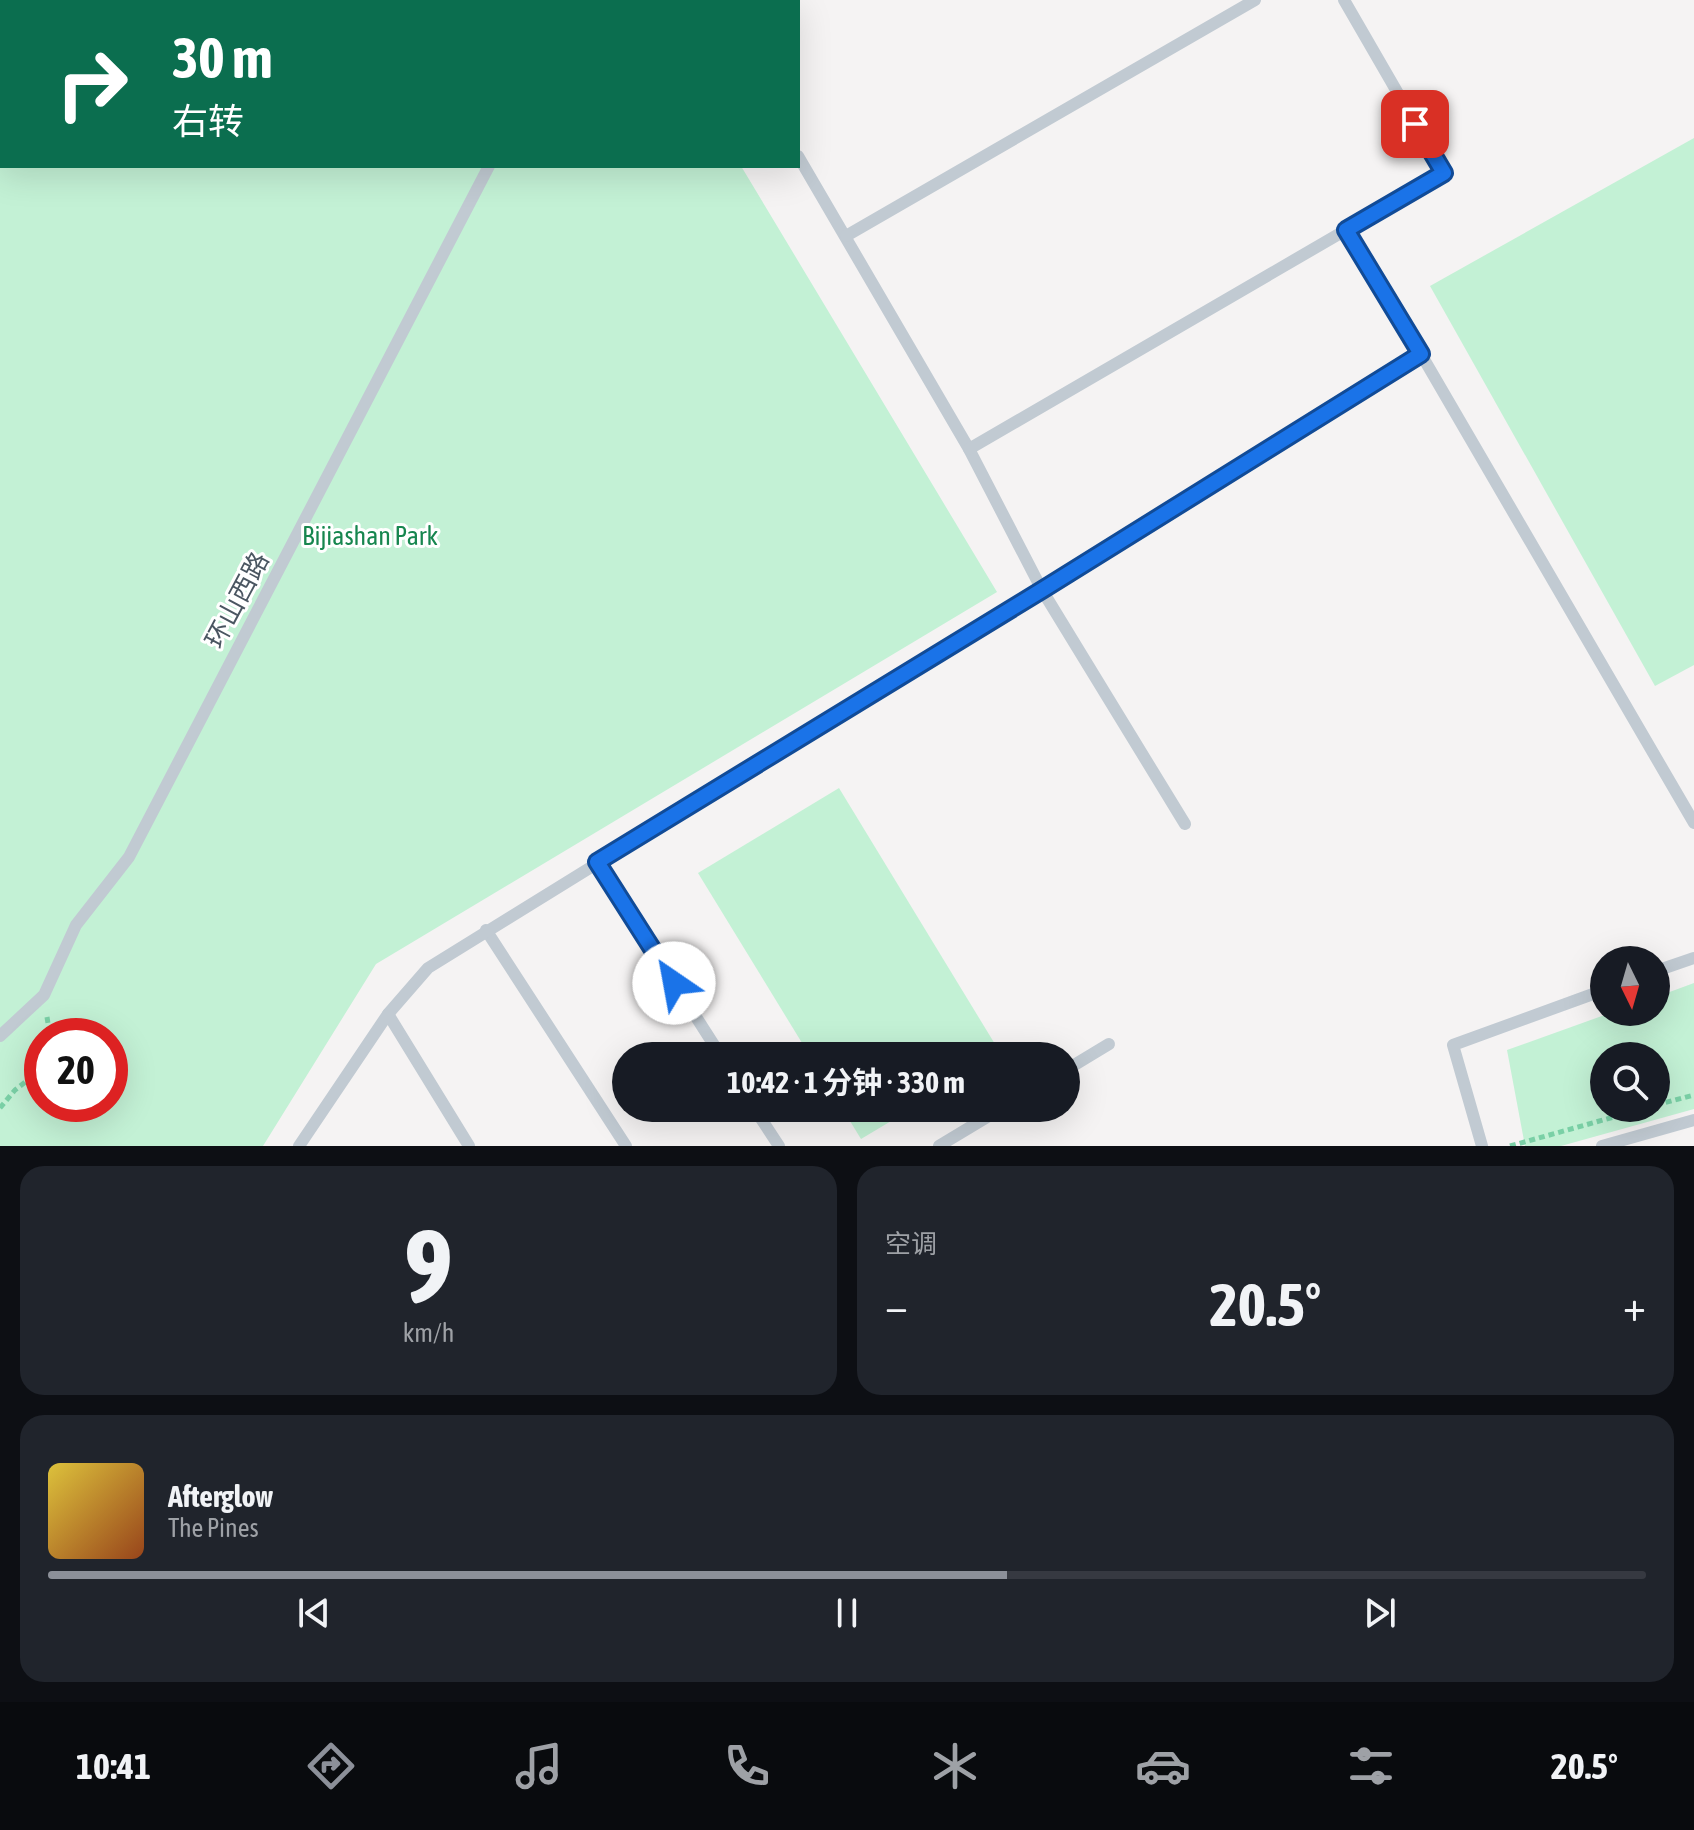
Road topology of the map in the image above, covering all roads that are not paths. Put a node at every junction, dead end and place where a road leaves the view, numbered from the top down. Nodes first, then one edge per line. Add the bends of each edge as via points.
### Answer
1 (1255, 0) edge
2 (1344, 0) edge
3 (800, 159) edge
4 (488, 168) edge
5 (1346, 230) junction
6 (846, 236) junction
7 (1421, 354) junction
8 (969, 449) junction
9 (1042, 590) junction
10 (1694, 823) edge
11 (1185, 824) dead end
12 (597, 862) junction
13 (486, 930) junction
14 (1694, 958) edge
15 (1670, 966) edge
16 (1590, 995) edge
17 (388, 1014) junction
18 (0, 1036) edge
19 (712, 1042) edge
20 (1109, 1044) dead end
21 (1080, 1062) edge
22 (1694, 1120) edge
23 (763, 1122) edge
24 (979, 1122) edge
25 (299, 1146) edge
26 (469, 1146) edge
27 (626, 1146) edge
28 (779, 1146) edge
29 (939, 1146) edge
30 (1482, 1146) edge
31 (1602, 1146) edge

1 - 6 lane
2 - 5 lane via 1444,173
3 - 6 lane
4 - 18 lane, 环山西路 via 129,857 76,925 44,995
5 - 7 lane
5 - 8 lane
6 - 8 lane
7 - 9 lane
7 - 10 lane
8 - 9 lane
9 - 11 lane
9 - 12 lane
12 - 13 lane
12 - 19 lane
13 - 17 lane via 428,968
13 - 27 lane
14 - 15 lane
16 - 30 lane via 1453,1045
17 - 25 lane
17 - 26 lane
20 - 21 lane
22 - 31 lane
23 - 28 lane
24 - 29 lane

